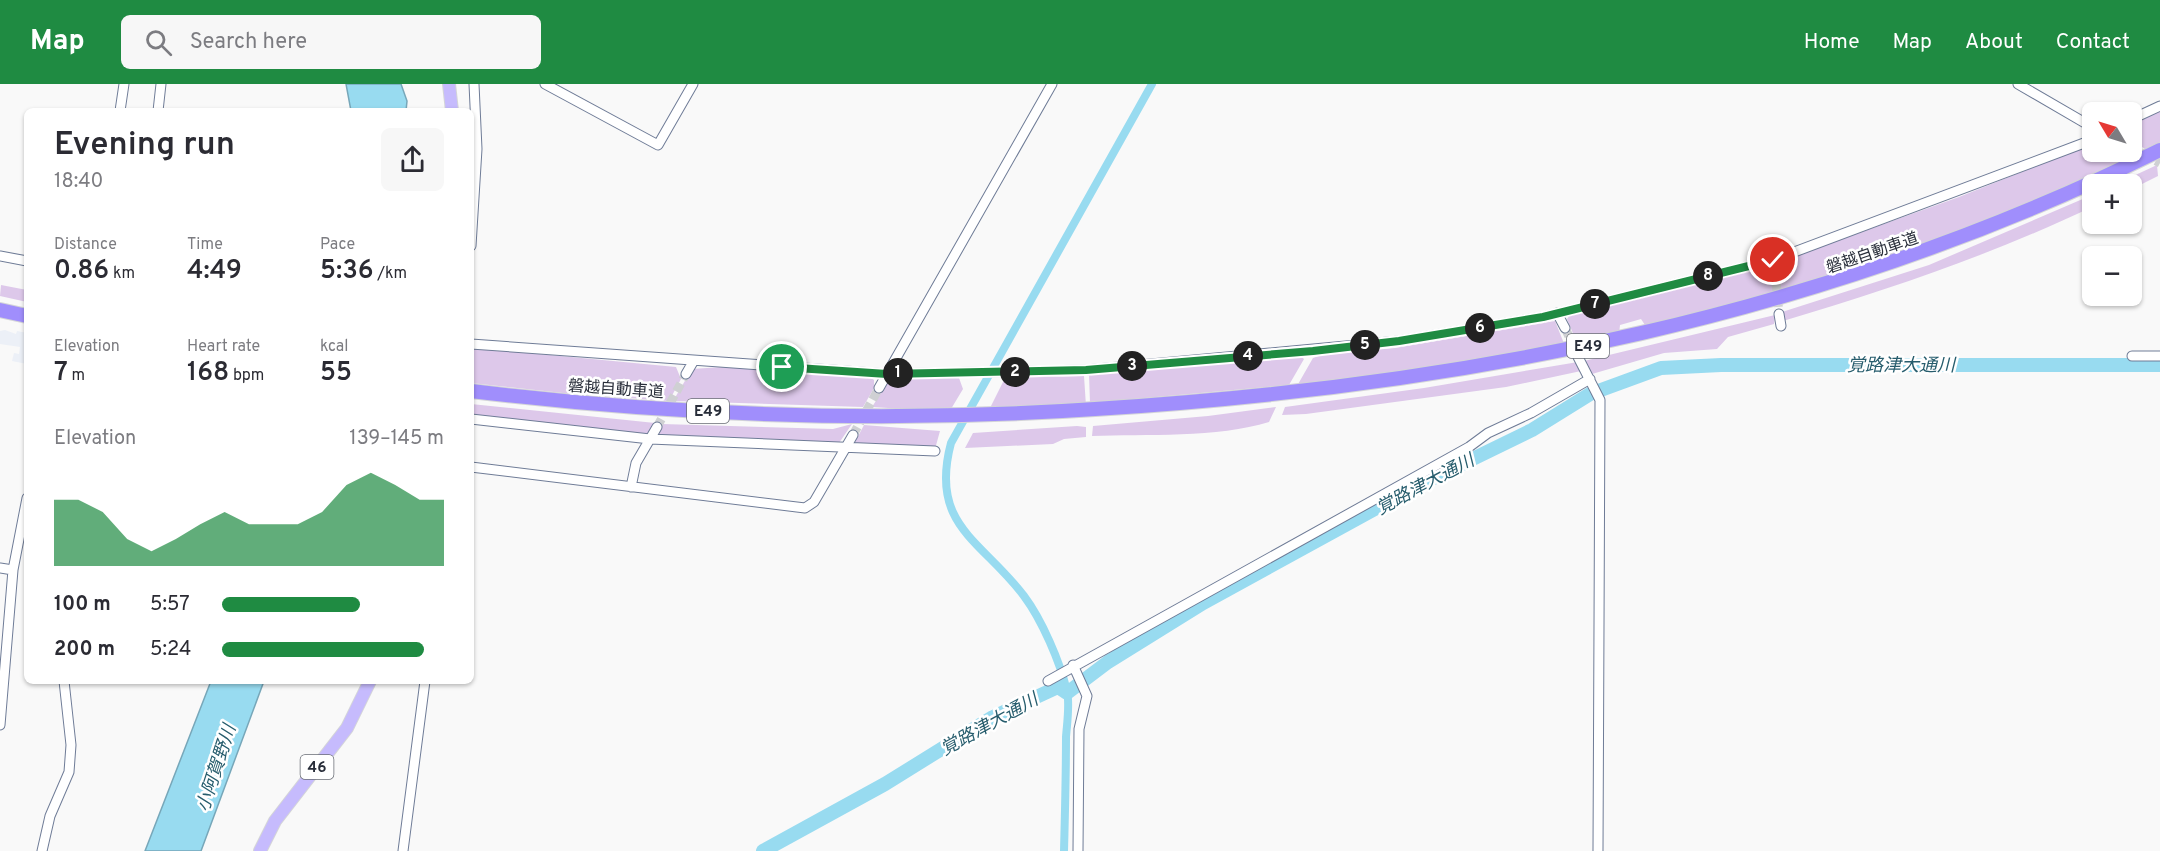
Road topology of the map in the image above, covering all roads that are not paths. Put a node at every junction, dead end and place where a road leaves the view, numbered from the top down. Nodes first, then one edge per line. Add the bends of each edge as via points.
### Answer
1 (124, 84) edge
2 (160, 84) edge
3 (449, 84) edge
4 (474, 84) edge
5 (545, 84) edge
6 (693, 84) edge
7 (1052, 84) edge
8 (2018, 84) edge
9 (2160, 106) edge
10 (120, 108) edge
11 (158, 108) edge
12 (452, 108) edge
13 (2142, 114) edge
14 (2082, 121) edge
15 (2082, 144) edge
16 (2160, 150) edge
17 (474, 198) edge
18 (0, 256) edge
19 (24, 260) edge
20 (1773, 260) junction
21 (1775, 271) tunnel mouth
22 (0, 310) edge
23 (1557, 313) junction
24 (1779, 314) tunnel mouth
25 (24, 315) edge
26 (1781, 326) dead end
27 (1565, 328) tunnel mouth
28 (474, 344) edge
29 (2132, 356) dead end
30 (2160, 356) edge
31 (1578, 357) tunnel mouth
32 (693, 362) junction
33 (686, 374) tunnel mouth
34 (887, 374) junction
35 (1591, 381) junction
36 (879, 388) tunnel mouth
37 (474, 391) edge
38 (474, 418) edge
39 (657, 427) tunnel mouth
40 (853, 435) tunnel mouth
41 (651, 439) junction
42 (845, 449) junction
43 (935, 451) dead end
44 (474, 467) edge
45 (630, 487) junction
46 (24, 510) edge
47 (16, 542) junction
48 (24, 545) edge
49 (0, 568) edge
50 (13, 570) junction
51 (1072, 668) junction
52 (1048, 681) dead end
53 (64, 684) edge
54 (369, 684) edge
55 (425, 684) edge
56 (2, 692) edge
57 (0, 724) edge
58 (42, 851) edge
59 (260, 851) edge
60 (403, 851) edge
61 (1078, 851) edge
62 (1598, 851) edge

1 - 10 street
2 - 11 street
3 - 12 main road
4 - 17 street
5 - 6 street via 658,145
7 - 34 street
8 - 14 street
9 - 13 street
15 - 20 street
16 - 37 highway, 磐越自動車道 / E49 via 2031,210 1875,269 1725,314 1471,367 1303,392 1194,403 946,416 644,408
18 - 19 street
20 - 21 street
20 - 23 street
22 - 25 highway
23 - 27 street
23 - 34 street via 1399,341 1313,351 1086,370
24 - 26 street
28 - 32 street
29 - 30 street
31 - 35 street
32 - 33 street
32 - 34 street
34 - 36 street
35 - 51 street
35 - 62 street via 1598,397
38 - 41 street
39 - 41 street
40 - 42 street
41 - 42 street
41 - 45 street via 636,463
42 - 43 street
42 - 45 street via 814,502 805,508
44 - 45 street
46 - 47 street
47 - 48 street
47 - 50 street
49 - 50 street
50 - 56 street
51 - 52 street
51 - 61 street via 1087,696 1079,729
53 - 58 street via 71,745 69,772 50,816
54 - 59 main road, 46 via 347,728 282,812
55 - 60 street
56 - 57 street

